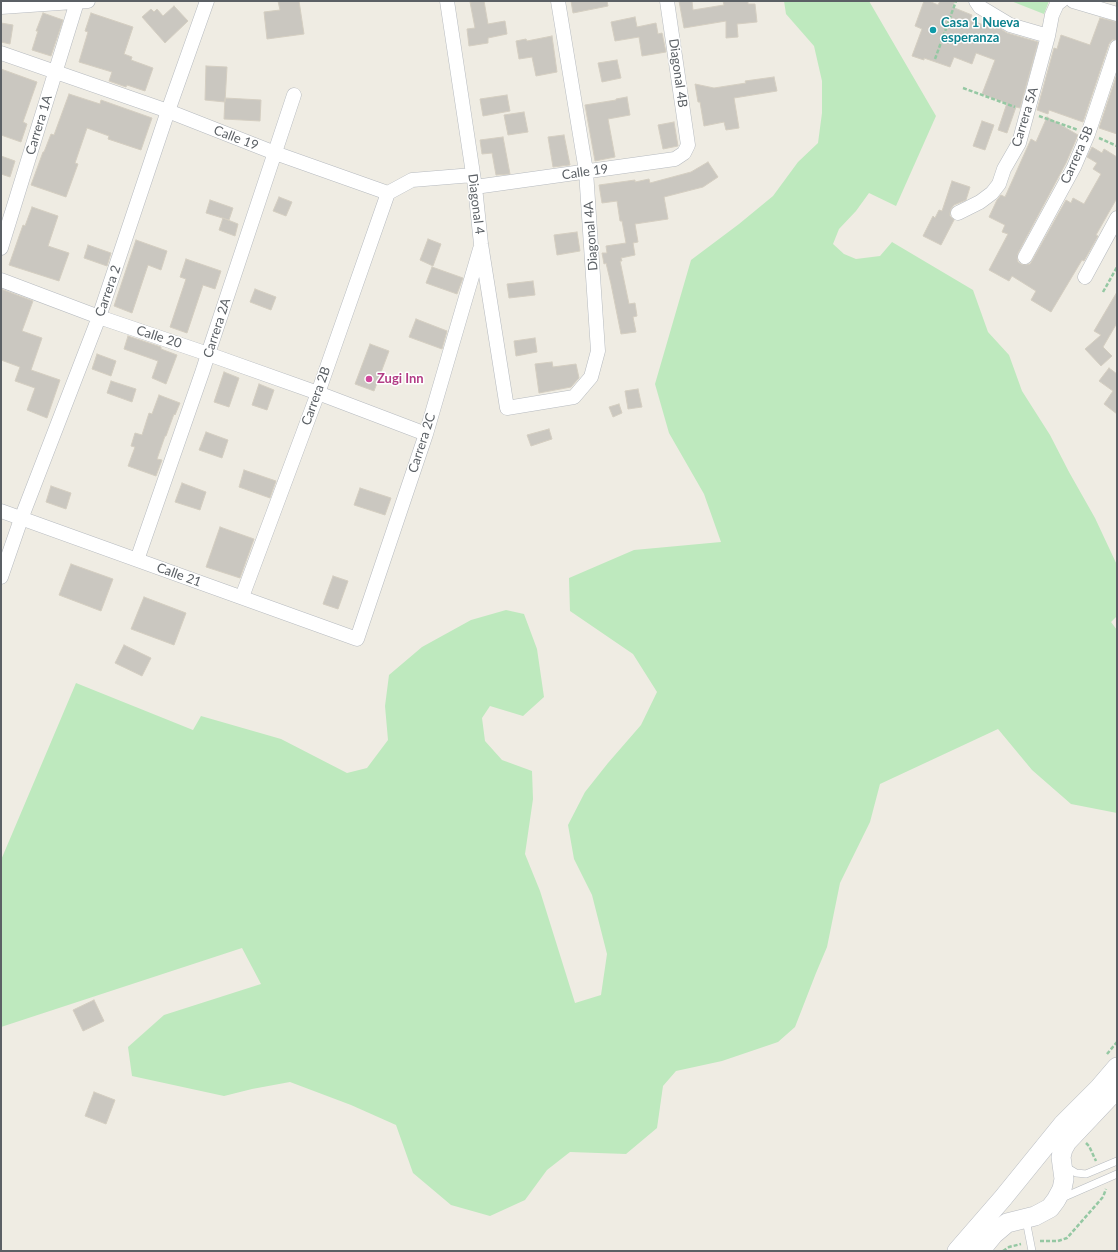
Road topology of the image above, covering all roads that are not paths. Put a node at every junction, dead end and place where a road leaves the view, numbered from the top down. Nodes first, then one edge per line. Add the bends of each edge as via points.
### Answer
1 (207, 1) edge
2 (447, 1) edge
3 (558, 1) edge
4 (667, 1) edge
5 (976, 1) edge
6 (1061, 1) edge
7 (1073, 1) edge
8 (83, 2) edge
9 (1, 7) edge
10 (1117, 14) edge
11 (1048, 36) junction
12 (1117, 47) edge
13 (1, 54) edge
14 (55, 72) junction
15 (294, 95) dead end
16 (168, 112) junction
17 (688, 145) joint
18 (275, 153) junction
19 (586, 171) junction
20 (474, 181) junction
21 (388, 193) junction
22 (958, 213) dead end
23 (1117, 218) edge
24 (481, 244) junction
25 (1, 248) edge
26 (1025, 257) dead end
27 (1085, 277) dead end
28 (1, 280) edge
29 (99, 317) junction
30 (208, 354) junction
31 (318, 393) junction
32 (506, 408) joint
33 (426, 434) junction
34 (1, 511) edge
35 (21, 518) junction
36 (137, 560) junction
37 (1, 577) edge
38 (242, 597) junction
39 (357, 639) joint
40 (1117, 1067) edge
41 (1117, 1089) edge
42 (1046, 1143) junction
43 (1062, 1161) junction
44 (1117, 1161) edge
45 (1117, 1174) edge
46 (1056, 1200) junction
47 (992, 1210) junction
48 (1026, 1218) junction
49 (1007, 1223) junction
50 (957, 1251) edge
51 (980, 1251) edge
52 (1032, 1251) edge

1 - 16 street, Carrera 2
2 - 20 street, Diagonal 4
3 - 19 street, Diagonal 4A
4 - 17 street, Diagonal 4B
5 - 11 street via 980,7 1010,25
6 - 11 street, Carrera 5A via 1052,16
7 - 10 street
8 - 9 street
8 - 14 street, Carrera 1A
11 - 22 street, Carrera 5A via 1019,144 1004,169 999,184 980,202
12 - 26 street, Carrera 5B via 1088,134 1074,167
13 - 14 street, Calle 19
14 - 16 street, Calle 19
14 - 25 street, Carrera 1A
15 - 18 street, Carrera 2A
16 - 18 street, Calle 19
16 - 29 street, Carrera 2
17 - 19 street, Calle 19 via 684,153 675,160
18 - 21 street, Calle 19
18 - 30 street, Carrera 2A
19 - 20 street, Calle 19
19 - 32 street, Diagonal 4A via 598,351 591,377 574,397
20 - 21 street, Calle 19 via 412,180
20 - 24 street, Diagonal 4
21 - 31 street, Carrera 2B
23 - 27 street
24 - 32 street, Diagonal 4
24 - 33 street, Carrera 2C
28 - 29 street, Calle 20
29 - 30 street, Calle 20
29 - 35 street, Carrera 2
30 - 31 street, Calle 20
30 - 36 street, Carrera 2A
31 - 33 street, Calle 20
31 - 38 street, Carrera 2B
33 - 39 street, Carrera 2C
34 - 35 street, Calle 21
35 - 36 street, Calle 21
35 - 37 street, Carrera 2
36 - 38 street, Calle 21
38 - 39 street, Calle 21
40 - 42 main road
41 - 43 main road via 1067,1142
42 - 43 main road
42 - 47 main road
43 - 44 lane via 1076,1173 1086,1174
43 - 46 main road via 1064,1179
45 - 46 lane
46 - 48 main road via 1042,1213
47 - 49 main road
47 - 50 main road
48 - 49 main road
48 - 52 lane
49 - 51 main road

